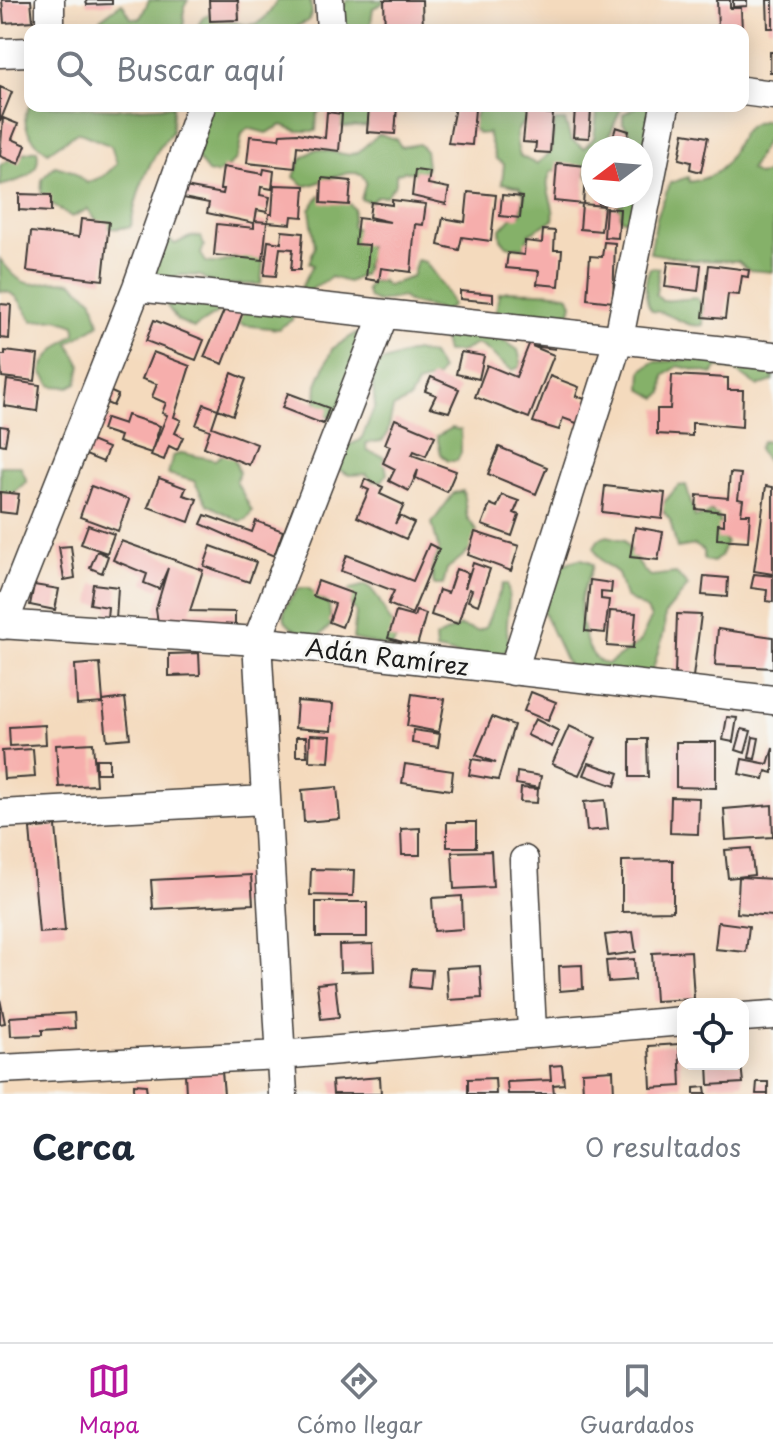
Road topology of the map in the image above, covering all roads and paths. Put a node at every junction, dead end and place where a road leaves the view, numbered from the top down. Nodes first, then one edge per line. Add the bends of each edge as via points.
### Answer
1 (50, 0) edge
2 (329, 0) edge
3 (50, 24) edge
4 (331, 24) edge
5 (24, 52) edge
6 (0, 53) edge
7 (749, 92) edge
8 (773, 95) edge
9 (199, 112) edge
10 (664, 112) edge
11 (137, 287) junction
12 (384, 314) junction
13 (619, 338) junction
14 (773, 356) edge
15 (2, 625) edge
16 (257, 641) junction
17 (513, 671) junction
18 (773, 700) edge
19 (266, 800) junction
20 (0, 814) edge
21 (524, 860) dead end
22 (773, 1015) edge
23 (749, 1017) edge
24 (677, 1021) edge
25 (532, 1032) junction
26 (280, 1055) junction
27 (0, 1069) edge
28 (283, 1094) edge

1 - 3 street
2 - 4 street
5 - 6 street
7 - 8 street
9 - 11 street
10 - 13 street
11 - 12 street
11 - 15 street
12 - 13 street
12 - 16 street
13 - 14 street
13 - 17 street
15 - 16 street, Adán Ramírez
16 - 17 street, Adán Ramírez
16 - 19 street
17 - 18 street, Adán Ramírez
19 - 20 street
19 - 26 street
21 - 25 street
22 - 23 street
24 - 25 street
25 - 26 street
26 - 27 street
26 - 28 street

